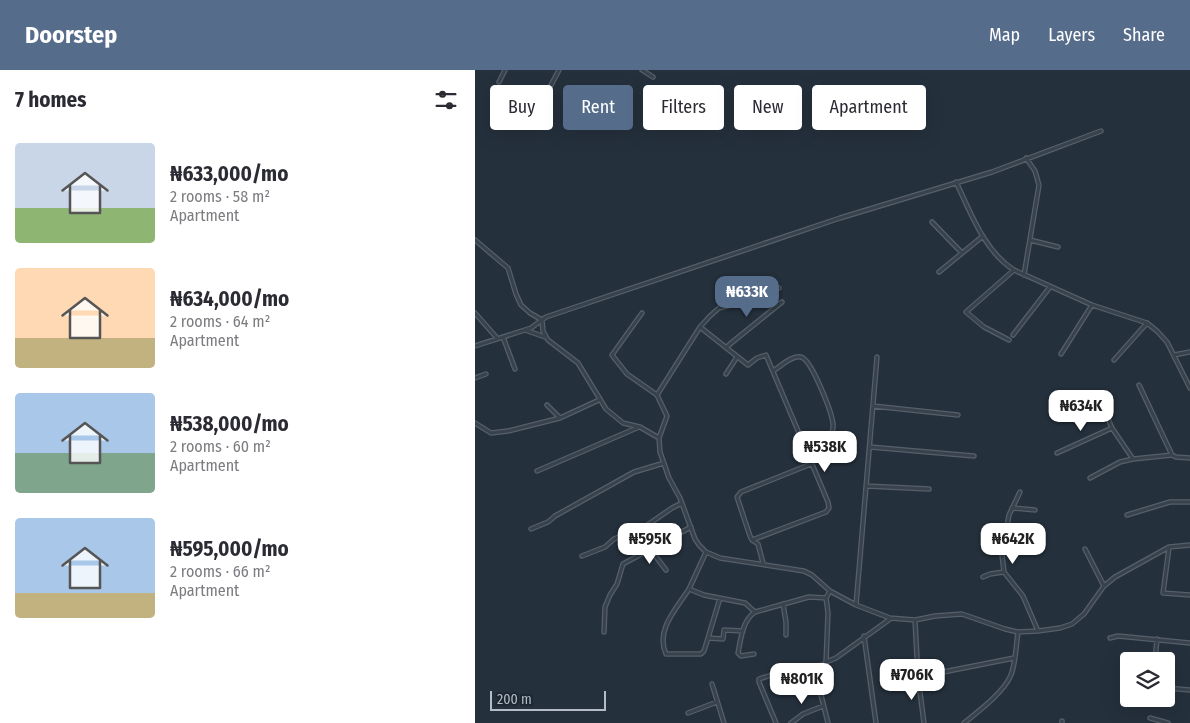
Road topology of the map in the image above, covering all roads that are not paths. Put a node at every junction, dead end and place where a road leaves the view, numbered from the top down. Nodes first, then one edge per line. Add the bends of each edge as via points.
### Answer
1 (505, 70) edge
2 (559, 70) edge
3 (642, 70) edge
4 (653, 78) dead end
5 (499, 82) dead end
6 (552, 85) edge
7 (1101, 131) dead end
8 (1026, 158) junction
9 (956, 182) junction
10 (932, 222) dead end
11 (983, 236) junction
12 (475, 240) edge
13 (1030, 240) junction
14 (1058, 247) dead end
15 (962, 253) junction
16 (1014, 270) junction
17 (939, 272) dead end
18 (1024, 275) junction
19 (1049, 287) junction
20 (779, 288) dead end
21 (782, 302) dead end
22 (1092, 305) junction
23 (475, 313) edge
24 (642, 314) dead end
25 (542, 320) junction
26 (1147, 323) junction
27 (700, 327) junction
28 (525, 330) junction
29 (1013, 335) dead end
30 (503, 337) junction
31 (545, 337) junction
32 (497, 338) junction
33 (1009, 340) dead end
34 (475, 346) edge
35 (726, 348) junction
36 (1190, 352) edge
37 (1061, 354) dead end
38 (1174, 355) junction
39 (737, 357) junction
40 (877, 357) dead end
41 (1114, 360) dead end
42 (515, 369) dead end
43 (773, 370) junction
44 (487, 374) dead end
45 (726, 374) dead end
46 (475, 378) edge
47 (1139, 385) dead end
48 (1190, 388) edge
49 (657, 395) junction
50 (599, 400) junction
51 (547, 404) dead end
52 (873, 406) junction
53 (1055, 411) dead end
54 (958, 416) dead end
55 (560, 418) junction
56 (475, 424) edge
57 (640, 426) junction
58 (1112, 428) junction
59 (659, 438) junction
60 (833, 439) dead end
61 (870, 446) junction
62 (1057, 453) dead end
63 (974, 456) dead end
64 (1172, 456) junction
65 (1190, 458) edge
66 (1133, 459) junction
67 (664, 463) junction
68 (811, 464) junction
69 (537, 471) dead end
70 (1090, 478) dead end
71 (866, 486) junction
72 (929, 489) dead end
73 (1020, 492) dead end
74 (1190, 502) edge
75 (683, 503) junction
76 (1012, 508) junction
77 (1035, 510) dead end
78 (1127, 515) dead end
79 (691, 527) junction
80 (531, 529) dead end
81 (752, 540) junction
82 (1190, 545) edge
83 (1169, 547) junction
84 (650, 549) junction
85 (1085, 550) dead end
86 (706, 552) junction
87 (582, 556) dead end
88 (763, 564) junction
89 (665, 570) dead end
90 (1004, 572) junction
91 (983, 577) dead end
92 (1105, 586) junction
93 (689, 589) junction
94 (830, 591) junction
95 (1190, 595) edge
96 (719, 598) junction
97 (827, 598) junction
98 (783, 604) junction
99 (857, 605) junction
100 (755, 612) junction
101 (890, 618) junction
102 (915, 620) junction
103 (743, 631) junction
104 (1038, 631) junction
105 (604, 632) dead end
106 (1018, 632) junction
107 (786, 635) dead end
108 (864, 636) junction
109 (708, 638) junction
110 (1110, 638) dead end
111 (1157, 639) junction
112 (1190, 643) edge
113 (1156, 652) edge
114 (754, 654) dead end
115 (1014, 658) junction
116 (824, 664) junction
117 (918, 677) junction
118 (712, 684) dead end
119 (1175, 689) edge
120 (1190, 690) edge
121 (717, 702) junction
122 (823, 706) junction
123 (688, 713) dead end
124 (1150, 718) dead end
125 (724, 723) edge
126 (776, 723) edge
127 (791, 723) edge
128 (828, 723) edge
129 (876, 723) edge
130 (924, 723) edge
131 (964, 723) edge
132 (1168, 723) edge

1 - 5 street
2 - 6 street
3 - 4 street
7 - 8 street
8 - 9 street
8 - 13 street via 1039,185
9 - 11 street
9 - 25 street via 840,218
10 - 15 street
11 - 15 street
11 - 16 street via 999,258
12 - 25 street via 508,268 521,306
13 - 14 street
13 - 18 street
15 - 17 street
16 - 18 street
16 - 33 street via 965,312
18 - 19 street
19 - 22 street
19 - 29 street
20 - 27 street via 751,300 719,308
21 - 35 street
22 - 26 street
22 - 37 street
23 - 32 street
24 - 49 street via 612,355 627,374
25 - 28 street
25 - 31 street
26 - 38 street via 1167,342
26 - 41 street
27 - 35 street
27 - 49 street
28 - 30 street
28 - 31 street
30 - 32 street
30 - 42 street
31 - 50 street via 578,363
32 - 34 street
35 - 39 street
36 - 38 street
38 - 48 street
39 - 43 street via 748,365 766,355
39 - 45 street
40 - 52 street
43 - 60 street via 799,357 808,362 833,424
43 - 68 street
44 - 46 street
47 - 64 street
49 - 59 street via 667,416
50 - 55 street
50 - 57 street via 623,423
51 - 55 street
52 - 54 street
52 - 61 street
53 - 58 street via 1071,402 1096,397
55 - 56 street via 495,432
57 - 59 street
57 - 69 street
58 - 62 street
58 - 66 street
59 - 67 street
61 - 63 street
61 - 71 street
64 - 65 street
64 - 66 street
66 - 70 street via 1120,462
67 - 75 street
67 - 80 street via 634,472 549,522
68 - 81 street via 738,494 736,499
68 - 81 street via 828,502 826,512
71 - 72 street
71 - 99 street
73 - 76 street
74 - 78 street via 1171,502
75 - 79 street
75 - 87 street via 646,526
76 - 77 street
76 - 90 street via 1002,550
79 - 84 street
79 - 86 street via 695,539
81 - 88 street via 758,544
82 - 83 street
83 - 92 street via 1115,576
83 - 95 street via 1163,593
84 - 89 street
84 - 105 street via 623,564 605,607
85 - 92 street
86 - 88 street via 721,558
86 - 93 street
88 - 94 street via 804,571
90 - 91 street
90 - 104 street via 1023,596
92 - 104 street via 1079,620 1066,627
93 - 96 street
93 - 109 street via 672,612 664,632 664,652 701,654
94 - 97 street
94 - 99 street
96 - 100 street via 745,603
96 - 109 street
97 - 98 street via 809,597
97 - 116 street
98 - 100 street
98 - 107 street
99 - 101 street
100 - 103 street via 749,616
101 - 102 street
101 - 108 street
102 - 106 street via 962,614
102 - 117 street
103 - 109 street via 727,629 723,639
103 - 114 street via 739,655
104 - 106 street
106 - 115 street
108 - 116 street via 837,658
108 - 129 street
110 - 111 street
111 - 112 street
111 - 113 street
115 - 117 street
115 - 131 street via 1009,680
116 - 122 street
116 - 126 street via 790,668 759,678
117 - 130 street
118 - 121 street
119 - 120 street
121 - 123 street
121 - 125 street
122 - 127 street
122 - 128 street
124 - 132 street

